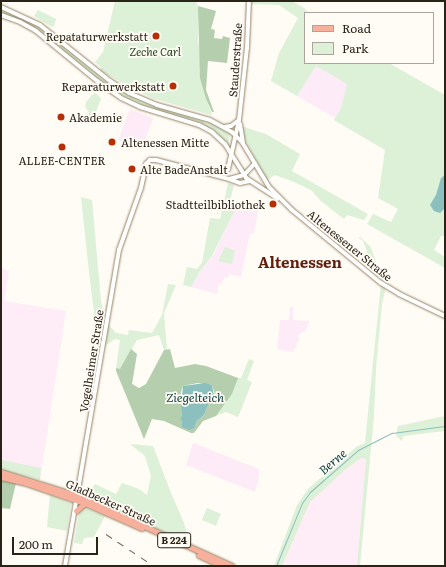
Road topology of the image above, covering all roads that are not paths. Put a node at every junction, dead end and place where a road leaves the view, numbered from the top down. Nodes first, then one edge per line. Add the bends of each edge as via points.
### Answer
1 (249, 1) edge
2 (1, 7) edge
3 (1, 15) edge
4 (239, 120) junction
5 (224, 127) junction
6 (235, 135) junction
7 (233, 145) junction
8 (245, 147) junction
9 (231, 154) junction
10 (255, 163) junction
11 (240, 170) junction
12 (249, 171) junction
13 (213, 174) junction
14 (244, 175) junction
15 (229, 179) junction
16 (250, 181) junction
17 (288, 207) junction
18 (445, 316) edge
19 (1, 472) edge
20 (1, 477) edge
21 (78, 498) junction
22 (85, 503) junction
23 (76, 511) junction
24 (65, 566) edge
25 (223, 566) edge
26 (232, 566) edge

1 - 4 main road, Stauderstraße via 247,55
2 - 5 main road via 40,25 129,93
3 - 9 main road, Altenessener Straße via 20,22 36,32 122,98 140,107 199,125 212,132
4 - 5 main road via 231,126
4 - 6 main road, Stauderstraße
4 - 8 main road
5 - 6 main road
6 - 7 main road, Stauderstraße
6 - 8 main road
7 - 8 main road via 240,144
7 - 9 main road, Stauderstraße
8 - 10 main road, Altenessener Straße
9 - 11 main road, Altenessener Straße
9 - 13 main road, Stauderstraße via 230,165 226,171
10 - 12 main road
10 - 17 main road, Altenessener Straße via 269,187
11 - 12 main road
11 - 14 main road, Altenessener Straße
12 - 14 main road
13 - 15 main road
13 - 21 main road, Vogelheimer Straße via 156,160 147,162 141,188 118,250
14 - 15 main road
14 - 16 main road, Altenessener Straße
15 - 16 main road via 240,183
16 - 17 main road, Altenessener Straße
17 - 18 main road, Altenessener Straße via 381,283
19 - 21 main road, Gladbecker Straße / B 224
20 - 21 main road, Gladbecker Straße / B 224
21 - 22 main road, Gladbecker Straße / B 224
21 - 23 main road, Vogelheimer Straße
21 - 26 main road, Gladbecker Straße / B 224
22 - 23 main road
22 - 25 main road, Gladbecker Straße / B 224
23 - 24 main road, Vogelheimer Straße

